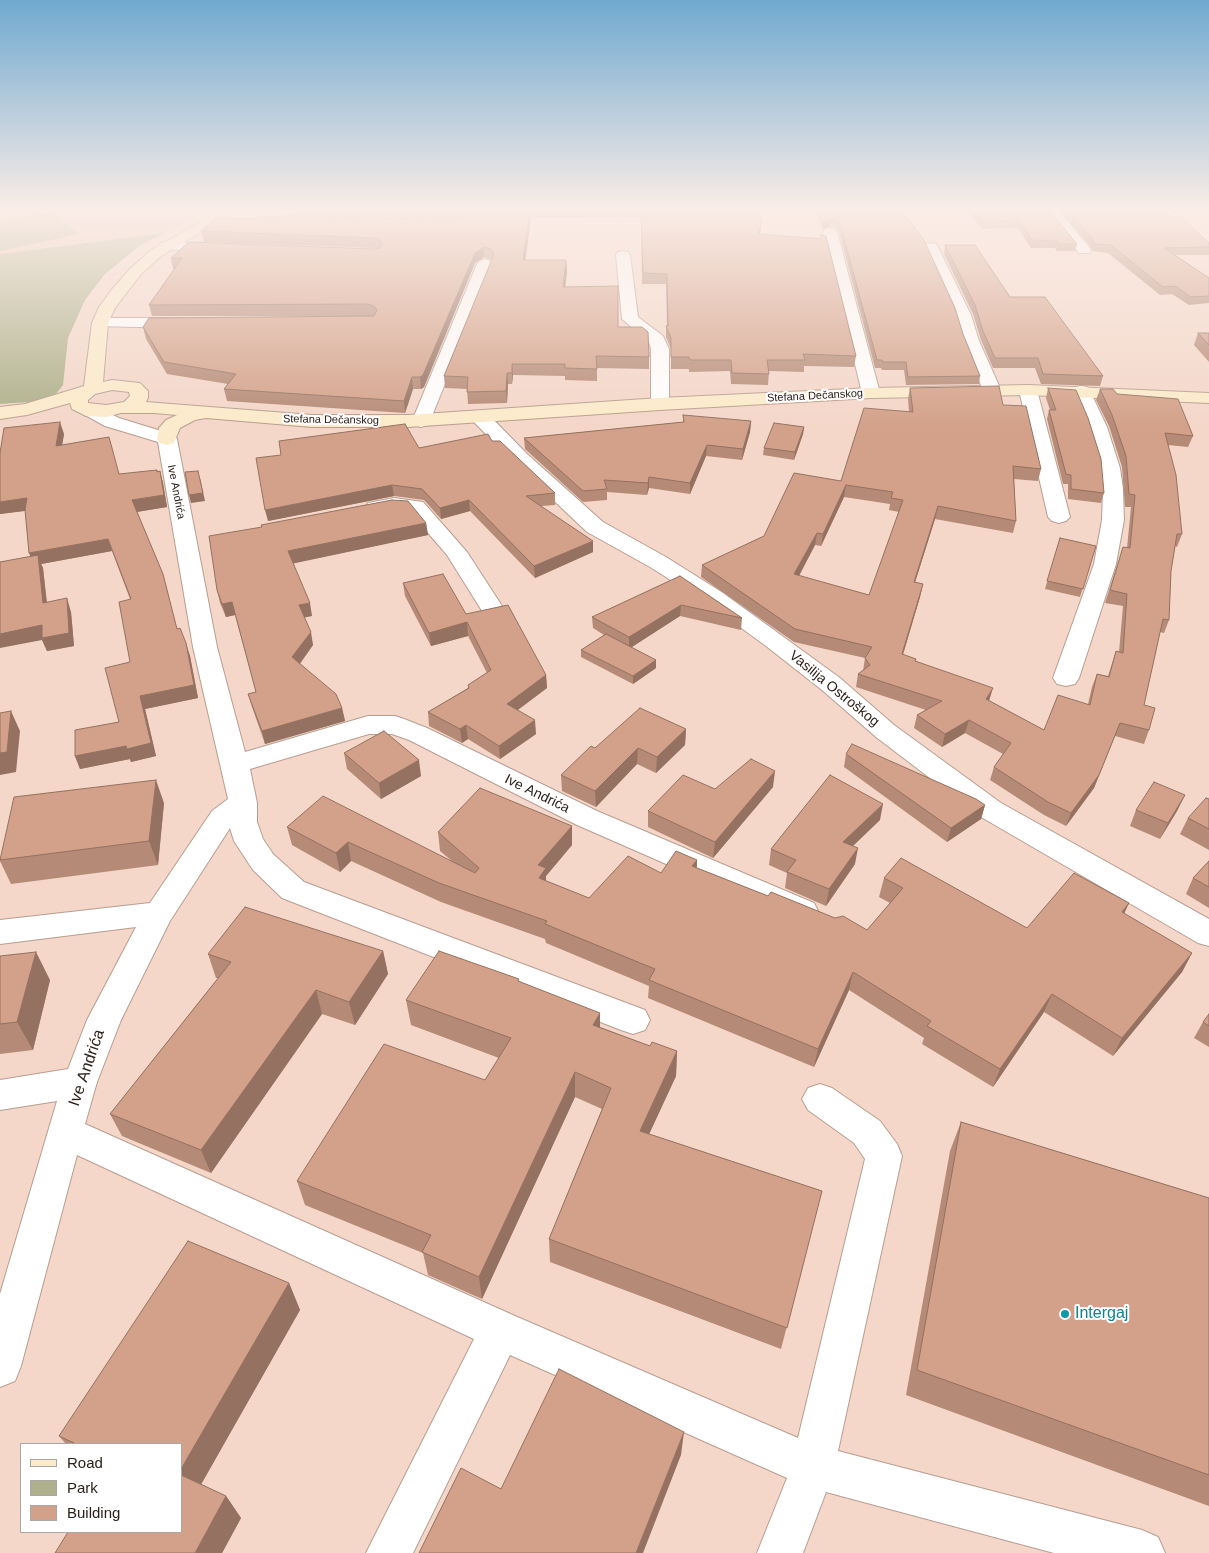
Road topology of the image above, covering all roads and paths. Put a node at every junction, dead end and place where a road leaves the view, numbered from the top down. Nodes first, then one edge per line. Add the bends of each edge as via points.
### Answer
1 (127, 282) edge
2 (477, 282) edge
3 (626, 282) edge
4 (843, 282) edge
5 (948, 282) edge
6 (100, 323) junction
7 (199, 323) edge
8 (96, 348) junction
9 (137, 389) junction
10 (992, 390) junction
11 (1028, 390) junction
12 (1080, 391) junction
13 (871, 393) junction
14 (1209, 398) edge
15 (89, 400) junction
16 (660, 404) junction
17 (118, 410) junction
18 (0, 413) edge
19 (205, 413) junction
20 (241, 416) junction
21 (480, 417) junction
22 (0, 418) edge
23 (421, 421) junction
24 (154, 434) junction
25 (355, 511) edge
26 (1058, 517) dead end
27 (490, 606) dead end
28 (1066, 678) dead end
29 (235, 764) junction
30 (243, 803) junction
31 (158, 914) junction
32 (823, 919) edge
33 (0, 932) edge
34 (1209, 934) edge
35 (634, 1020) dead end
36 (80, 1082) junction
37 (0, 1095) edge
38 (820, 1099) dead end
39 (65, 1132) junction
40 (501, 1330) junction
41 (0, 1366) edge
42 (813, 1466) junction
43 (389, 1553) edge
44 (780, 1553) edge
45 (1142, 1553) edge

1 - 6 main road
2 - 23 street
3 - 16 street via 630,319 657,340 660,349
4 - 13 street
5 - 10 street
6 - 7 street
6 - 8 main road
8 - 9 main road
8 - 15 main road
9 - 15 main road via 112,385
9 - 17 main road via 139,398
9 - 20 main road
10 - 11 main road, Stefana Dečanskog
10 - 13 main road, Stefana Dečanskog
11 - 12 main road, Stefana Dečanskog
11 - 26 street
12 - 14 main road, Stefana Dečanskog
12 - 28 street via 1110,468 1113,520 1105,564
13 - 16 main road, Stefana Dečanskog
15 - 17 main road
15 - 18 main road
15 - 22 main road via 58,414
15 - 24 street via 112,422
16 - 21 main road, Stefana Dečanskog
17 - 19 main road via 154,407
17 - 24 street via 126,423
19 - 20 main road
19 - 24 main road via 189,416
20 - 23 main road, Stefana Dečanskog via 312,421
21 - 23 main road, Stefana Dečanskog
21 - 34 street, Vasilija Ostroškog via 595,527 715,598 991,810
24 - 29 street, Ive Andrića via 195,543 205,647
25 - 27 street via 394,504 416,506 456,552
29 - 30 street, Ive Andrića
29 - 32 street, Ive Andrića via 368,725 394,725 586,818
30 - 31 street, Ive Andrića via 222,818
30 - 35 street, Ive Andrića via 243,822 249,841 264,862 293,890
31 - 33 street
31 - 36 street, Ive Andrića via 104,1020
36 - 37 street
36 - 39 street, Ive Andrića
38 - 42 street via 867,1132 884,1156
39 - 40 street
39 - 41 street, Ive Andrića
40 - 42 street
40 - 43 street
42 - 44 street
42 - 45 street

